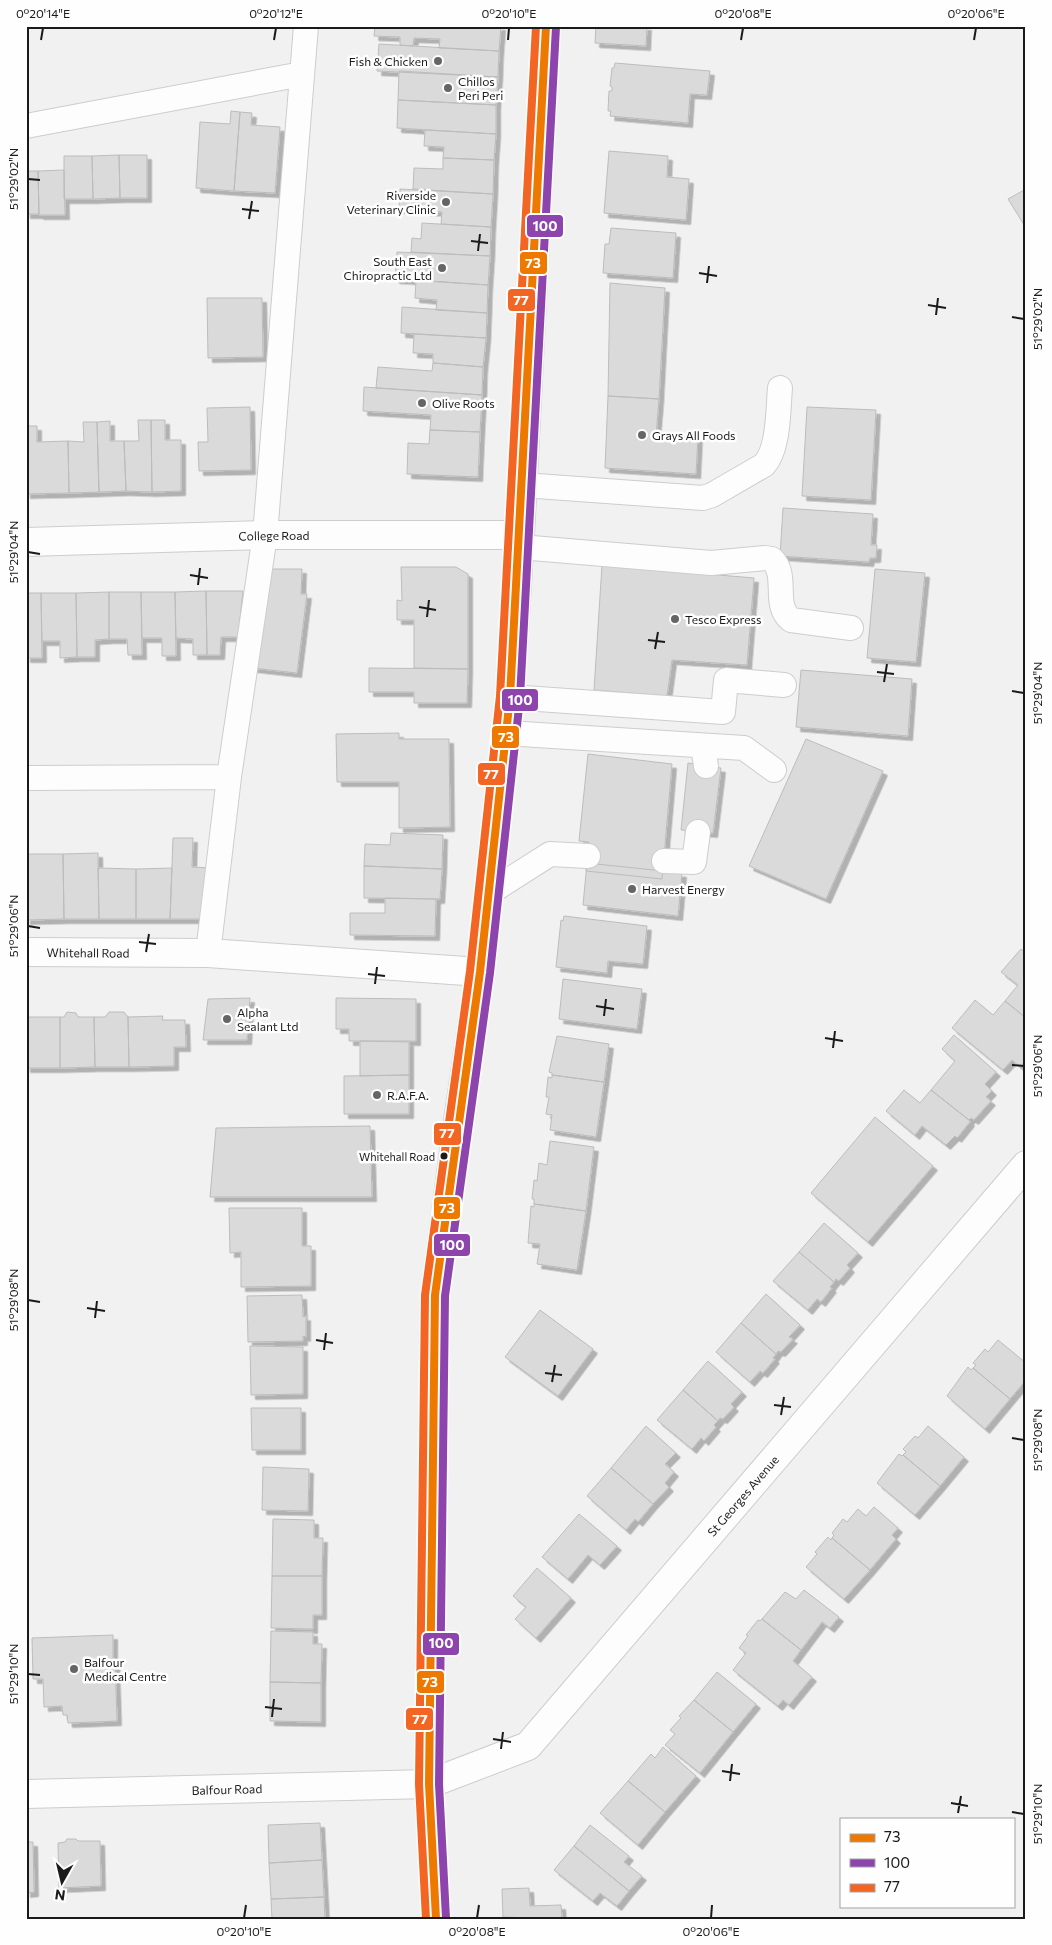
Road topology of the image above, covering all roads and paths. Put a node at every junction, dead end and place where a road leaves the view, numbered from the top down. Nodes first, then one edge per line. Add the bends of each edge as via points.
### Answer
1 (306, 26) edge
2 (546, 26) edge
3 (302, 74) junction
4 (26, 126) edge
5 (780, 388) dead end
6 (523, 484) junction
7 (265, 535) junction
8 (520, 541) junction
9 (26, 542) edge
10 (852, 628) dead end
11 (784, 685) dead end
12 (510, 697) junction
13 (506, 733) junction
14 (774, 770) dead end
15 (230, 777) junction
16 (26, 778) edge
17 (698, 832) dead end
18 (588, 856) dead end
19 (664, 861) dead end
20 (489, 893) junction
21 (26, 952) edge
22 (208, 953) junction
23 (480, 972) junction
24 (1026, 1165) edge
25 (429, 1784) junction
26 (26, 1794) edge
27 (436, 1919) edge

1 - 3 lane
2 - 6 main road
3 - 4 lane
3 - 7 lane
5 - 6 lane via 771,458 712,495 703,498
6 - 8 main road
7 - 8 street, College Road
7 - 9 street, College Road
7 - 15 lane
8 - 10 lane via 712,563 772,559 780,572 782,610 786,616 791,620
8 - 12 main road
11 - 12 lane via 726,680 723,712
12 - 13 main road
13 - 14 lane via 598,747 705,756 744,748
13 - 20 main road
15 - 16 lane
15 - 22 lane
17 - 19 lane via 694,862
18 - 20 lane via 550,854
20 - 23 main road
21 - 22 street, Whitehall Road
22 - 23 street, Whitehall Road
23 - 25 main road via 435,1295
24 - 25 street, St Georges Avenue via 528,1746
25 - 26 street, Balfour Road
25 - 27 main road

